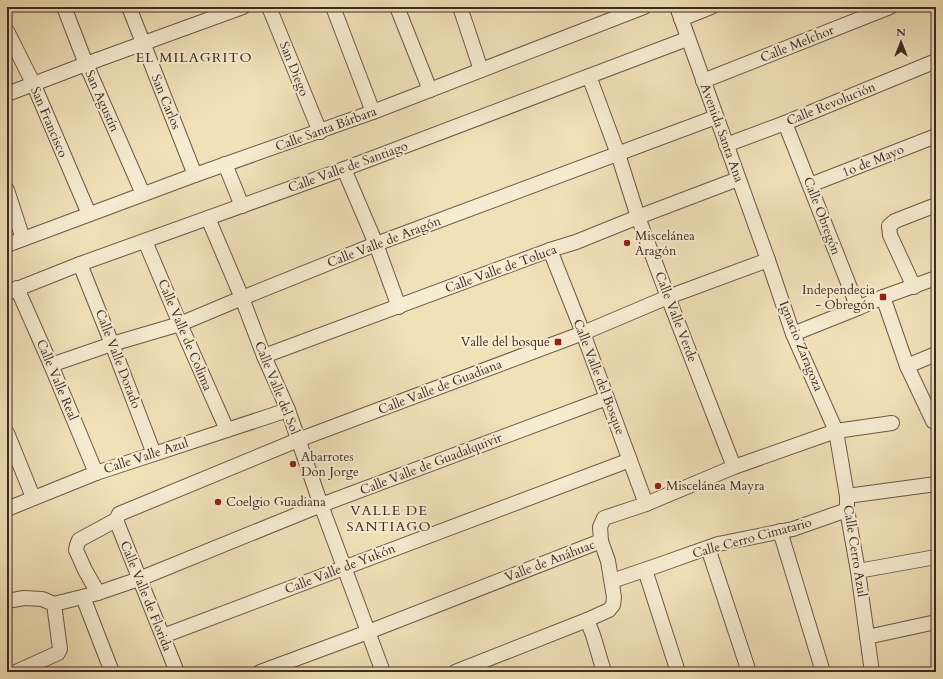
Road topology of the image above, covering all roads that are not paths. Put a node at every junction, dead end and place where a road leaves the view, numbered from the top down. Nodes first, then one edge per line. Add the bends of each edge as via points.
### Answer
1 (64, 7) edge
2 (129, 7) edge
3 (243, 7) edge
4 (269, 7) edge
5 (333, 7) edge
6 (397, 7) edge
7 (644, 7) edge
8 (711, 7) edge
9 (890, 7) edge
10 (463, 8) edge
11 (610, 13) edge
12 (679, 13) edge
13 (7, 31) edge
14 (687, 39) junction
15 (143, 43) junction
16 (936, 61) edge
17 (86, 64) junction
18 (481, 70) junction
19 (590, 76) junction
20 (703, 81) junction
21 (33, 83) junction
22 (430, 90) junction
23 (7, 94) edge
24 (373, 112) junction
25 (716, 117) junction
26 (785, 124) junction
27 (320, 132) junction
28 (936, 136) edge
29 (726, 145) junction
30 (618, 154) junction
31 (225, 164) junction
32 (344, 169) junction
33 (195, 175) junction
34 (738, 179) junction
35 (810, 185) junction
36 (7, 190) edge
37 (143, 194) junction
38 (936, 205) edge
39 (242, 206) junction
40 (89, 214) junction
41 (638, 216) junction
42 (208, 218) junction
43 (23, 239) junction
44 (145, 241) junction
45 (376, 244) junction
46 (7, 245) edge
47 (550, 250) junction
48 (768, 260) junction
49 (80, 264) junction
50 (936, 278) edge
51 (914, 287) junction
52 (12, 290) edge
53 (668, 297) junction
54 (883, 297) junction
55 (242, 298) junction
56 (398, 306) junction
57 (858, 308) junction
58 (180, 324) junction
59 (583, 333) junction
60 (793, 334) junction
61 (112, 344) junction
62 (936, 354) edge
63 (264, 356) junction
64 (51, 365) junction
65 (907, 366) junction
66 (607, 398) junction
67 (288, 410) junction
68 (935, 421) edge
69 (892, 423) dead end
70 (227, 430) junction
71 (836, 431) junction
72 (7, 433) edge
73 (298, 440) junction
74 (154, 454) junction
75 (630, 460) junction
76 (734, 467) junction
77 (96, 473) junction
78 (936, 484) edge
79 (33, 498) junction
80 (847, 503) junction
81 (646, 504) junction
82 (321, 505) junction
83 (7, 508) edge
84 (116, 520) junction
85 (780, 531) junction
86 (601, 542) junction
87 (708, 548) junction
88 (936, 557) edge
89 (343, 568) junction
90 (645, 570) junction
91 (858, 571) junction
92 (139, 579) junction
93 (612, 580) junction
94 (98, 593) junction
95 (83, 597) junction
96 (7, 601) edge
97 (54, 604) junction
98 (587, 620) junction
99 (936, 622) edge
100 (368, 632) junction
101 (163, 636) junction
102 (867, 637) junction
103 (16, 672) edge
104 (112, 672) edge
105 (177, 672) edge
106 (260, 672) edge
107 (383, 672) edge
108 (455, 672) edge
109 (604, 672) edge
110 (678, 672) edge
111 (750, 672) edge
112 (823, 672) edge
113 (872, 672) edge

1 - 17 street, San Agustín
2 - 15 street, San Carlos
3 - 15 street
4 - 27 street, San Diego
5 - 24 street
6 - 22 street
7 - 11 street, Calle Santa Bárbara
8 - 12 street
9 - 20 street, Calle Melchor
10 - 18 street
11 - 18 street, Calle Santa Bárbara
12 - 14 street, Avenida Santa Ana
13 - 21 street, San Francisco
14 - 19 street, Calle Valle de Santiago
14 - 20 street, Avenida Santa Ana
15 - 17 street
15 - 33 street, San Carlos
16 - 26 street, Calle Revolución
17 - 21 street
17 - 37 street, San Agustín
18 - 22 street, Calle Santa Bárbara
19 - 30 street, Calle Valle Verde
19 - 32 street, Calle Valle de Santiago
20 - 25 street, Avenida Santa Ana
21 - 23 street
21 - 40 street, San Francisco
22 - 24 street, Calle Santa Bárbara
24 - 27 street, Calle Santa Bárbara
25 - 29 street, Avenida Santa Ana
25 - 30 street, Calle Valle de Aragón
26 - 29 street, Calle Revolución
26 - 35 street, Calle Obregón
27 - 31 street, Calle Santa Bárbara
28 - 35 street, 1o de Mayo
29 - 34 street, Avenida Santa Ana
30 - 41 street, Calle Valle Verde
30 - 45 street, Calle Valle de Aragón
31 - 33 street, Calle Santa Bárbara
31 - 39 street
32 - 39 street, Calle Valle de Santiago
32 - 45 street
33 - 37 street, Calle Santa Bárbara
34 - 41 street, Calle Valle de Toluca
34 - 48 street, Avenida Santa Ana
35 - 57 street, Calle Obregón
36 - 43 street
37 - 40 street, Calle Santa Bárbara
38 - 51 street via 895,221 889,226 890,235
39 - 42 street, Calle Valle de Santiago
40 - 43 street, Calle Santa Bárbara
41 - 47 street, Calle Valle de Toluca
41 - 53 street, Calle Valle Verde
42 - 44 street, Calle Valle de Santiago
42 - 55 street, Calle Valle del Sol
43 - 46 street, Calle Santa Bárbara
44 - 49 street, Calle Valle de Santiago
44 - 58 street, Calle Valle de Colima
45 - 55 street, Calle Valle de Aragón
45 - 56 street
47 - 56 street, Calle Valle de Toluca
47 - 59 street, Calle Valle del Bosque
48 - 53 street, Calle Valle de Guadiana
48 - 60 street, Ignacio Zaragoza
49 - 52 street, Calle Valle de Santiago
49 - 61 street, Calle Valle Dorado
50 - 51 street
51 - 54 street
52 - 64 street, Calle Valle Real
53 - 59 street, Calle Valle de Guadiana
53 - 76 street, Calle Valle Verde
54 - 57 street
54 - 65 street
55 - 58 street, Calle Valle de Aragón
55 - 63 street, Calle Valle del Sol
56 - 63 street, Calle Valle de Toluca
57 - 60 street
58 - 61 street, Calle Valle de Aragón
58 - 70 street, Calle Valle de Colima
59 - 66 street, Calle Valle del Bosque
59 - 73 street, Calle Valle de Guadiana
60 - 71 street, Ignacio Zaragoza
61 - 64 street, Calle Valle de Aragón
61 - 74 street, Calle Valle Dorado
62 - 65 street
63 - 67 street, Calle Valle del Sol
64 - 77 street, Calle Valle Real
65 - 68 street
66 - 75 street, Calle Valle del Bosque
66 - 82 street, Calle Valle de Guadalquivir
67 - 70 street, Calle Valle Azul
67 - 73 street, Calle Valle del Sol
69 - 71 street, Valle de Anáhuac
70 - 74 street, Calle Valle Azul
71 - 76 street, Valle de Anáhuac
71 - 80 street, Calle Cerro Azul
72 - 79 street
73 - 82 street, Calle Valle del Sol
73 - 84 street, Calle Valle de Guadiana via 119,514
74 - 77 street, Calle Valle Azul
75 - 81 street, Calle Valle del Bosque
75 - 89 street, Calle Valle de Yukón
76 - 81 street, Valle de Anáhuac
77 - 79 street, Calle Valle Azul
78 - 80 street, Calle Cerro Cimatario
79 - 83 street, Calle Valle Azul
80 - 85 street, Calle Cerro Cimatario via 793,529
80 - 91 street, Calle Cerro Azul
81 - 86 street, Valle de Anáhuac via 604,518 600,527
82 - 89 street, Calle Valle del Sol
82 - 92 street, Calle Valle de Guadalquivir
84 - 92 street, Calle Valle de Florida
84 - 94 street, Calle Valle de Guadiana via 79,540 77,545 76,550
85 - 87 street, Calle Cerro Cimatario
85 - 112 street
86 - 93 street
86 - 100 street, Valle de Anáhuac
87 - 90 street, Calle Cerro Cimatario
87 - 111 street
88 - 91 street
89 - 100 street, Calle Valle del Sol
89 - 101 street, Calle Valle de Yukón
90 - 93 street, Calle Cerro Cimatario
90 - 110 street
91 - 102 street, Calle Cerro Azul
92 - 94 street, Calle Valle de Guadalquivir
92 - 101 street, Calle Valle de Florida
93 - 98 street via 613,605 609,610
94 - 95 street, Calle Valle de Guadalquivir
95 - 97 street, Calle Valle de Guadalquivir
95 - 104 street
96 - 97 street via 24,598 42,599
97 - 103 street via 60,649 58,653
98 - 108 street
98 - 109 street
99 - 102 street
100 - 106 street, Valle de Anáhuac
100 - 107 street, Calle Valle del Sol
101 - 105 street, Calle Valle de Florida
102 - 113 street, Calle Cerro Azul

